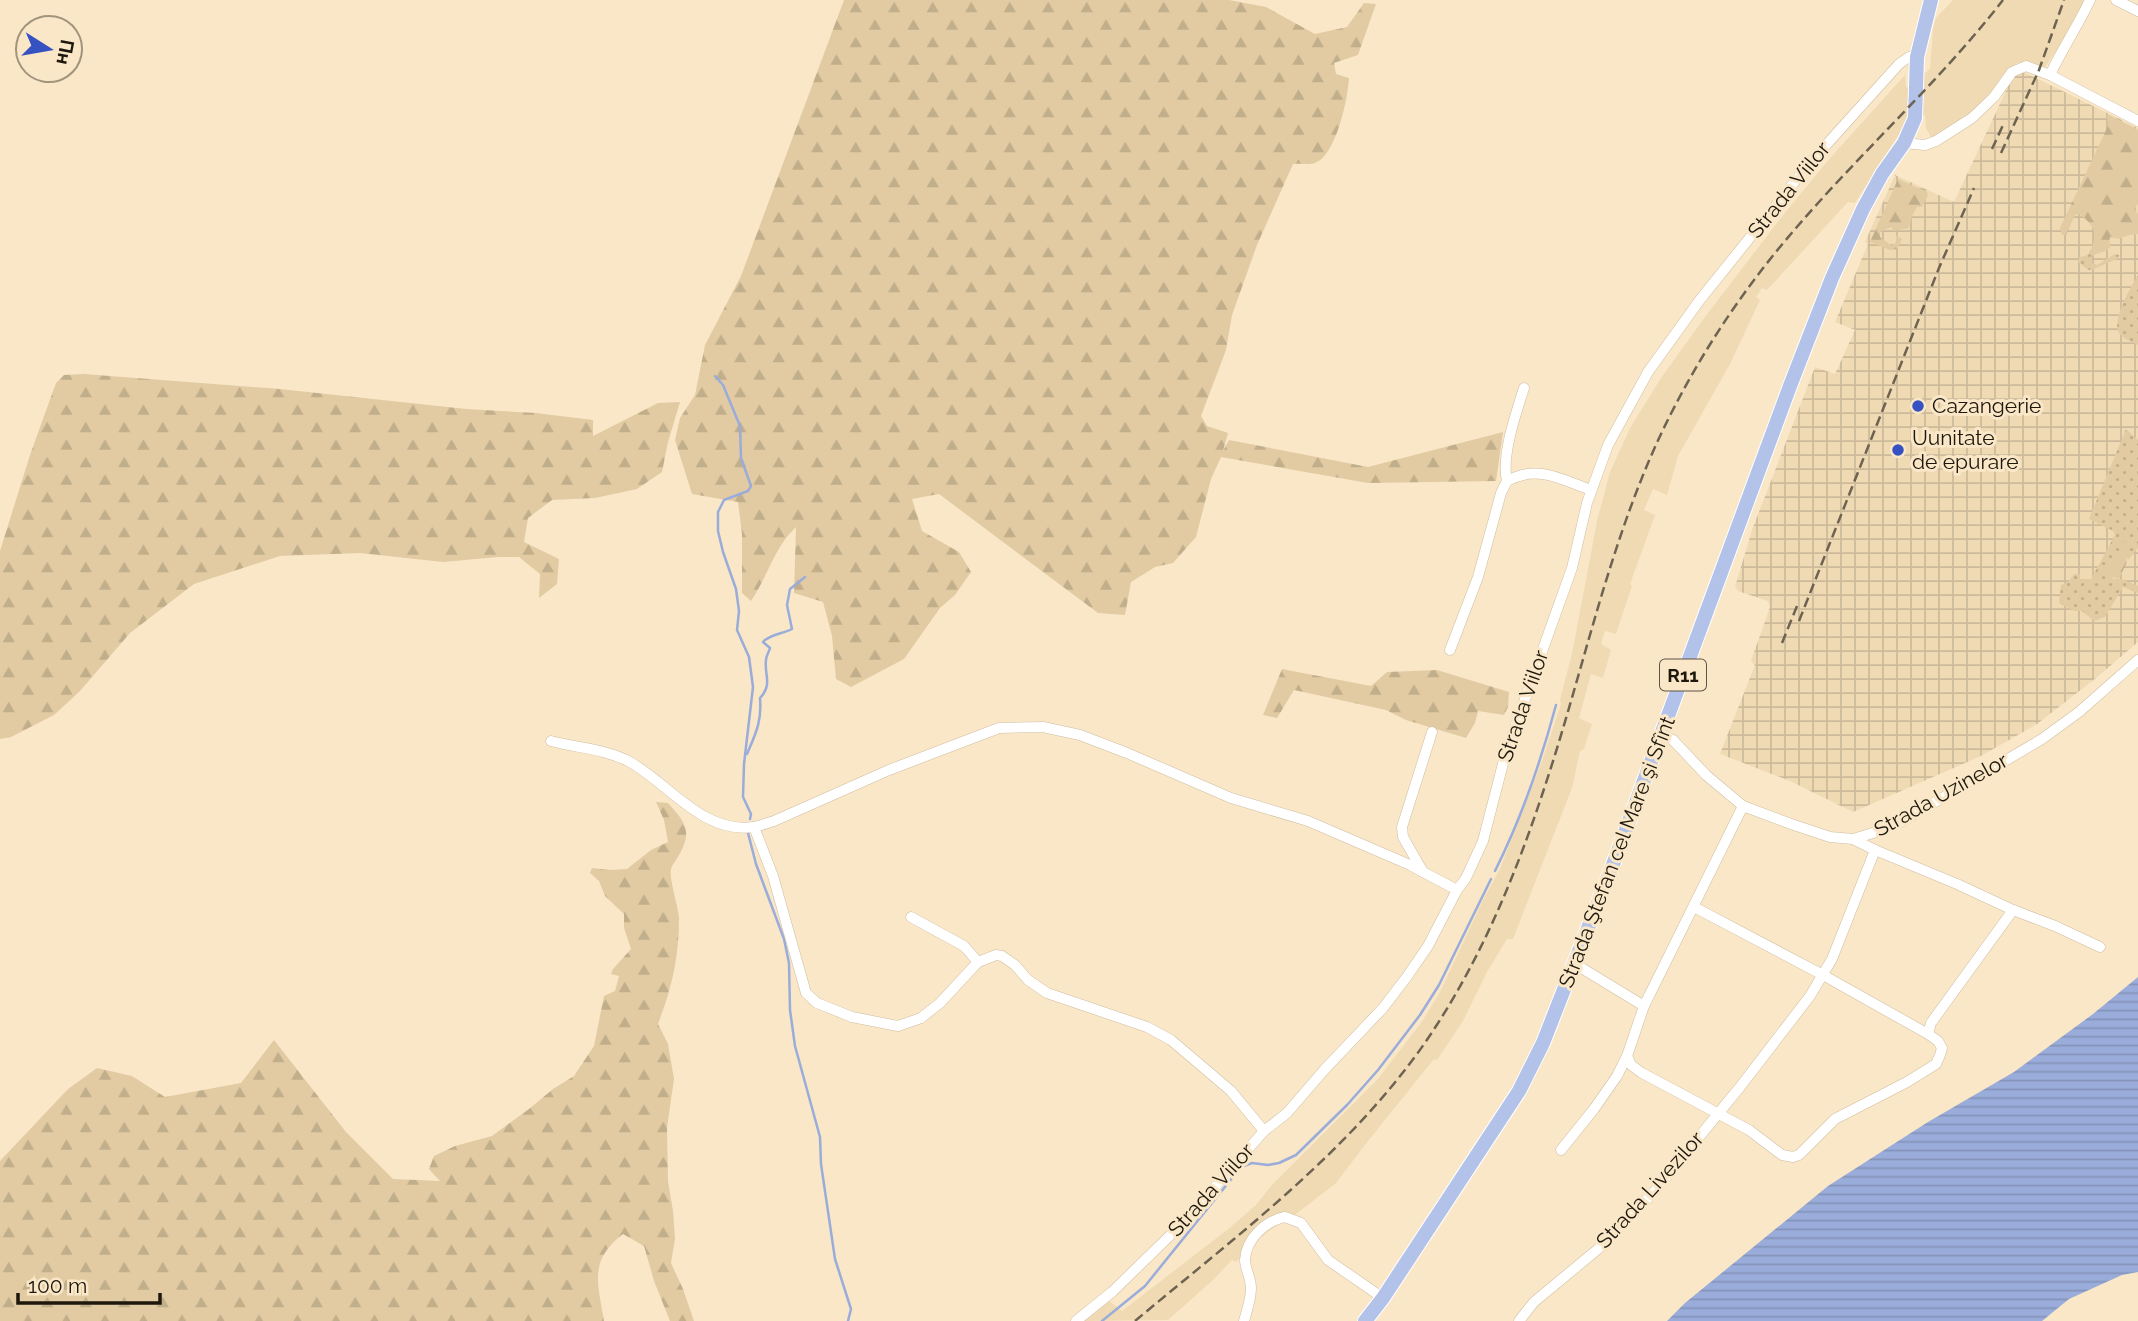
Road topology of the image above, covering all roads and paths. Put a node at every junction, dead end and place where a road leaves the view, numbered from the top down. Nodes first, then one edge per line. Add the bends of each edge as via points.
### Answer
1 (1931, 0) edge
2 (2090, 0) edge
3 (2116, 0) edge
4 (2138, 11) edge
5 (1917, 57) junction
6 (2050, 75) junction
7 (2138, 121) edge
8 (1903, 143) junction
9 (1524, 388) dead end
10 (1507, 481) junction
11 (1591, 490) junction
12 (1450, 650) dead end
13 (2138, 660) edge
14 (1432, 732) dead end
15 (1661, 734) junction
16 (551, 741) dead end
17 (1743, 806) junction
18 (754, 827) junction
19 (1853, 839) junction
20 (1875, 850) junction
21 (1424, 872) junction
22 (1457, 890) junction
23 (1693, 907) junction
24 (2013, 910) junction
25 (911, 917) dead end
26 (2101, 947) dead end
27 (978, 962) junction
28 (1575, 964) junction
29 (1823, 975) junction
30 (1644, 1006) junction
31 (1928, 1034) junction
32 (1627, 1056) junction
33 (1716, 1114) junction
34 (1264, 1130) junction
35 (1561, 1150) dead end
36 (1383, 1298) junction
37 (1372, 1319) edge
38 (1076, 1321) edge
39 (1244, 1321) edge
40 (1519, 1321) edge

1 - 5 main road, Strada Ştefan cel Mare şi Sfînt / R11
2 - 6 street
3 - 4 street
5 - 8 main road, Strada Ştefan cel Mare şi Sfînt / R11 via 1915,118
5 - 11 street, Strada Viilor via 1899,64 1833,136 1685,320 1648,372 1614,434
6 - 7 street
6 - 8 street via 2031,67 2019,68 1965,123 1931,144
8 - 15 main road, Strada Ştefan cel Mare şi Sfînt / R11 via 1863,209 1832,278
9 - 10 street via 1505,466
10 - 11 street via 1539,473
10 - 12 street
11 - 22 street, Strada Viilor via 1572,568 1506,752 1483,841
13 - 19 street, Strada Uzinelor via 2042,739 1903,821
14 - 21 street via 1402,827
15 - 17 street, Strada Uzinelor
15 - 28 main road, Strada Ştefan cel Mare şi Sfînt / R11
16 - 18 street via 620,757 703,815 732,826
17 - 19 street, Strada Uzinelor via 1829,837
17 - 23 street
18 - 21 street via 999,728 1043,727 1080,735 1231,798 1308,821
18 - 27 street via 774,876 806,993 817,1003 898,1027 921,1018 940,1003
19 - 20 street
20 - 24 street
20 - 29 street, Strada Livezilor
21 - 22 street
22 - 34 street, Strada Viilor via 1428,946 1392,997 1287,1113
23 - 29 street
23 - 30 street
24 - 26 street
24 - 31 street via 1931,1023
25 - 27 street via 957,942
27 - 34 street via 1002,956 1047,993 1162,1035 1231,1091
28 - 30 street
28 - 36 main road, Strada Ştefan cel Mare şi Sfînt / R11 via 1544,1043 1519,1091
29 - 31 street
29 - 33 street, Strada Livezilor
30 - 32 street
31 - 33 street, Strada Livezilor via 1942,1048 1936,1063 1835,1119 1793,1157 1782,1155 1749,1130
32 - 33 street via 1642,1073
32 - 35 street
33 - 40 street, Strada Livezilor via 1654,1192
34 - 38 street, Strada Viilor via 1187,1220
36 - 37 main road, Strada Ştefan cel Mare şi Sfînt / R11
36 - 39 street via 1328,1260 1298,1221 1280,1218 1252,1239 1245,1262 1251,1290

